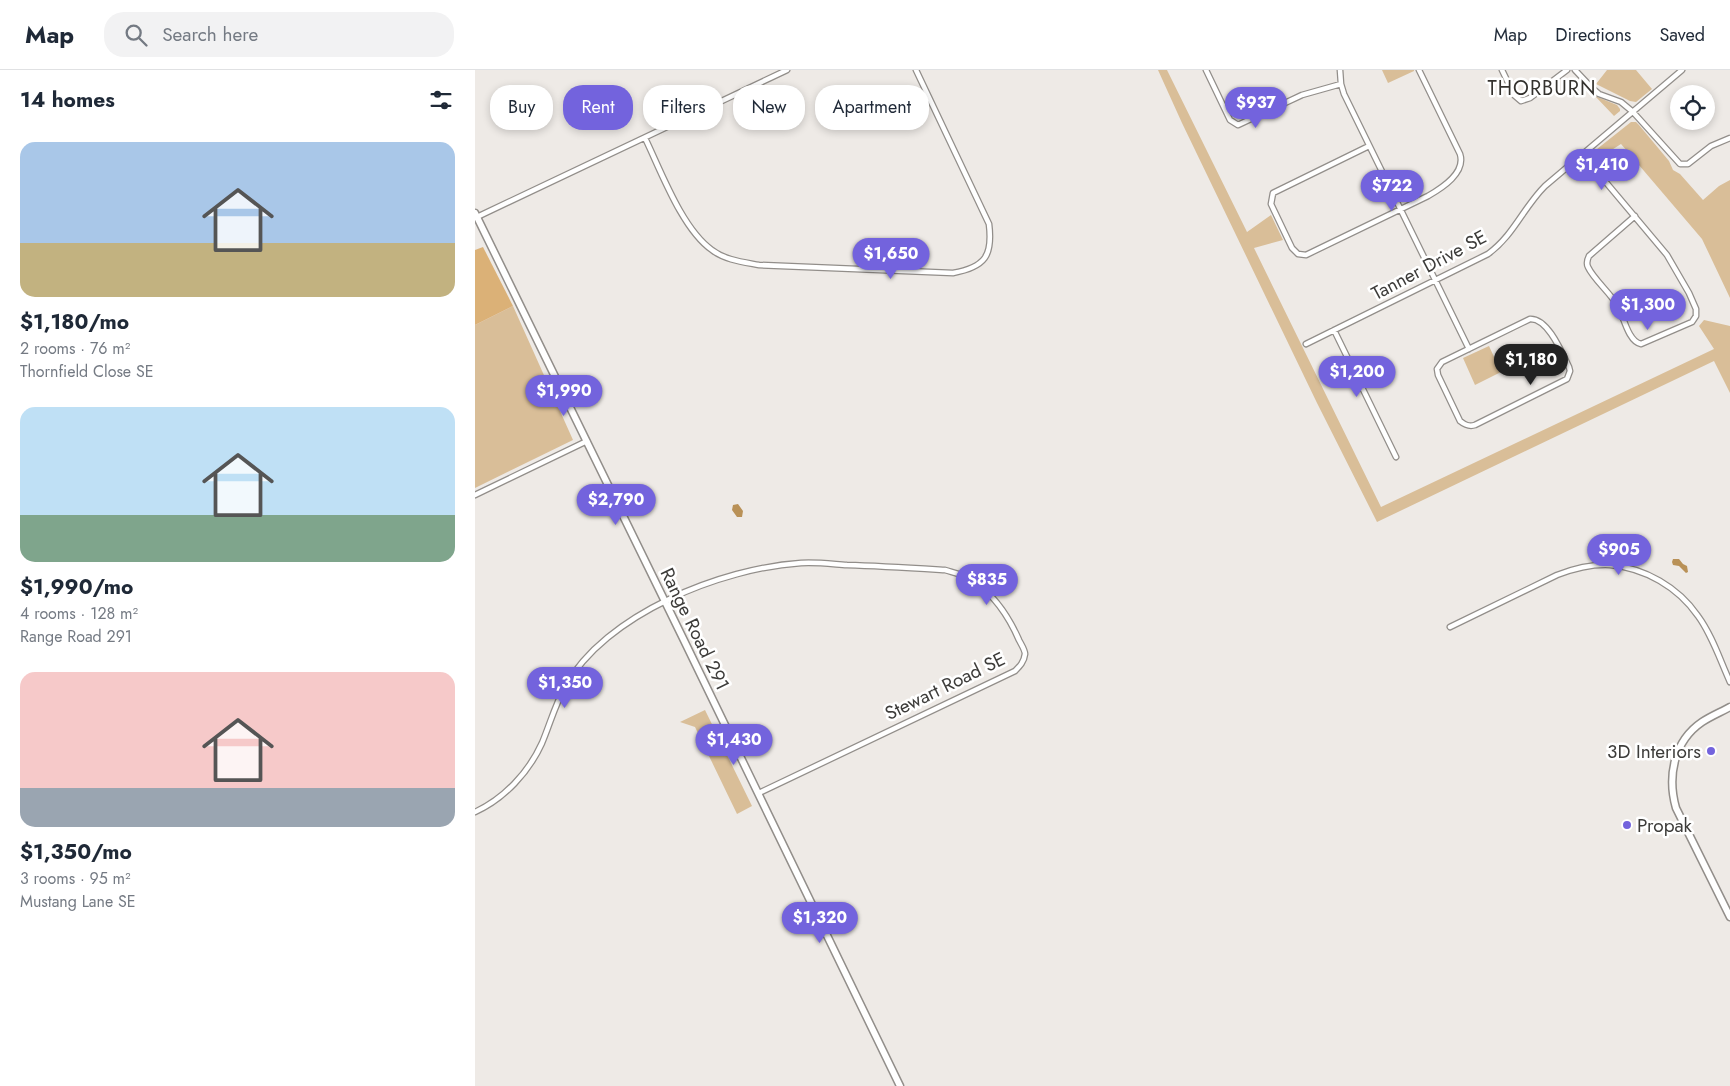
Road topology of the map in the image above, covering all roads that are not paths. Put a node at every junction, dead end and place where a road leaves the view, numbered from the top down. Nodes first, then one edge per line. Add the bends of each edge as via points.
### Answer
1 (787, 70) edge
2 (917, 70) edge
3 (1206, 70) edge
4 (1340, 70) edge
5 (1419, 70) edge
6 (1502, 70) edge
7 (1567, 70) edge
8 (1575, 70) edge
9 (1682, 70) edge
10 (1341, 84) junction
11 (1633, 112) junction
12 (645, 138) junction
13 (1730, 138) edge
14 (1369, 146) junction
15 (1583, 155) junction
16 (1401, 209) junction
17 (476, 215) edge
18 (1635, 216) junction
19 (1436, 281) junction
20 (1334, 330) junction
21 (1306, 344) dead end
22 (1469, 349) junction
23 (587, 441) junction
24 (1396, 456) dead end
25 (475, 495) edge
26 (664, 602) junction
27 (1450, 627) dead end
28 (1730, 682) edge
29 (1730, 707) edge
30 (759, 793) junction
31 (475, 812) edge
32 (1730, 917) edge
33 (900, 1086) edge

1 - 12 street
2 - 12 street via 989,224 991,242 987,255 970,270 953,273 759,265 725,257 699,238 686,220
3 - 10 street via 1230,120 1238,125 1302,95
4 - 10 street
5 - 16 street via 1462,162 1460,169 1437,191
6 - 7 street via 1514,96 1521,101 1530,98
8 - 11 street via 1599,94 1621,102
9 - 11 street, Tanner Drive SE
10 - 14 street
11 - 13 street via 1680,164 1688,164 1711,146
11 - 15 street, Tanner Drive SE
12 - 17 street
14 - 16 street
14 - 16 street via 1273,193 1271,204 1292,248 1298,254 1306,255
15 - 18 street
15 - 19 street, Tanner Drive SE via 1537,194 1497,248
16 - 19 street
17 - 23 street, Range Road 291
18 - 18 street via 1674,264 1696,312 1691,322 1641,344 1632,337 1613,298 1587,262 1589,256
19 - 20 street, Tanner Drive SE
19 - 22 street
20 - 21 street, Tanner Drive SE
20 - 24 street
22 - 22 street via 1535,319 1541,322 1558,345 1569,367 1569,375 1563,381 1467,426 1460,421 1437,369 1442,362
23 - 25 street
23 - 26 street, Range Road 291
26 - 30 street, Range Road 291
26 - 30 street, Stewart Road SE via 731,575 802,562 915,568 945,570 973,580 988,592 1011,621 1025,653 1023,662 1015,671
26 - 31 street via 607,636 588,656 565,686 543,742 530,765 505,793
27 - 28 street via 1557,575 1590,566 1628,568 1663,582 1687,602 1708,634
29 - 32 street via 1691,731 1677,751 1671,778 1676,808
30 - 33 street, Range Road 291

